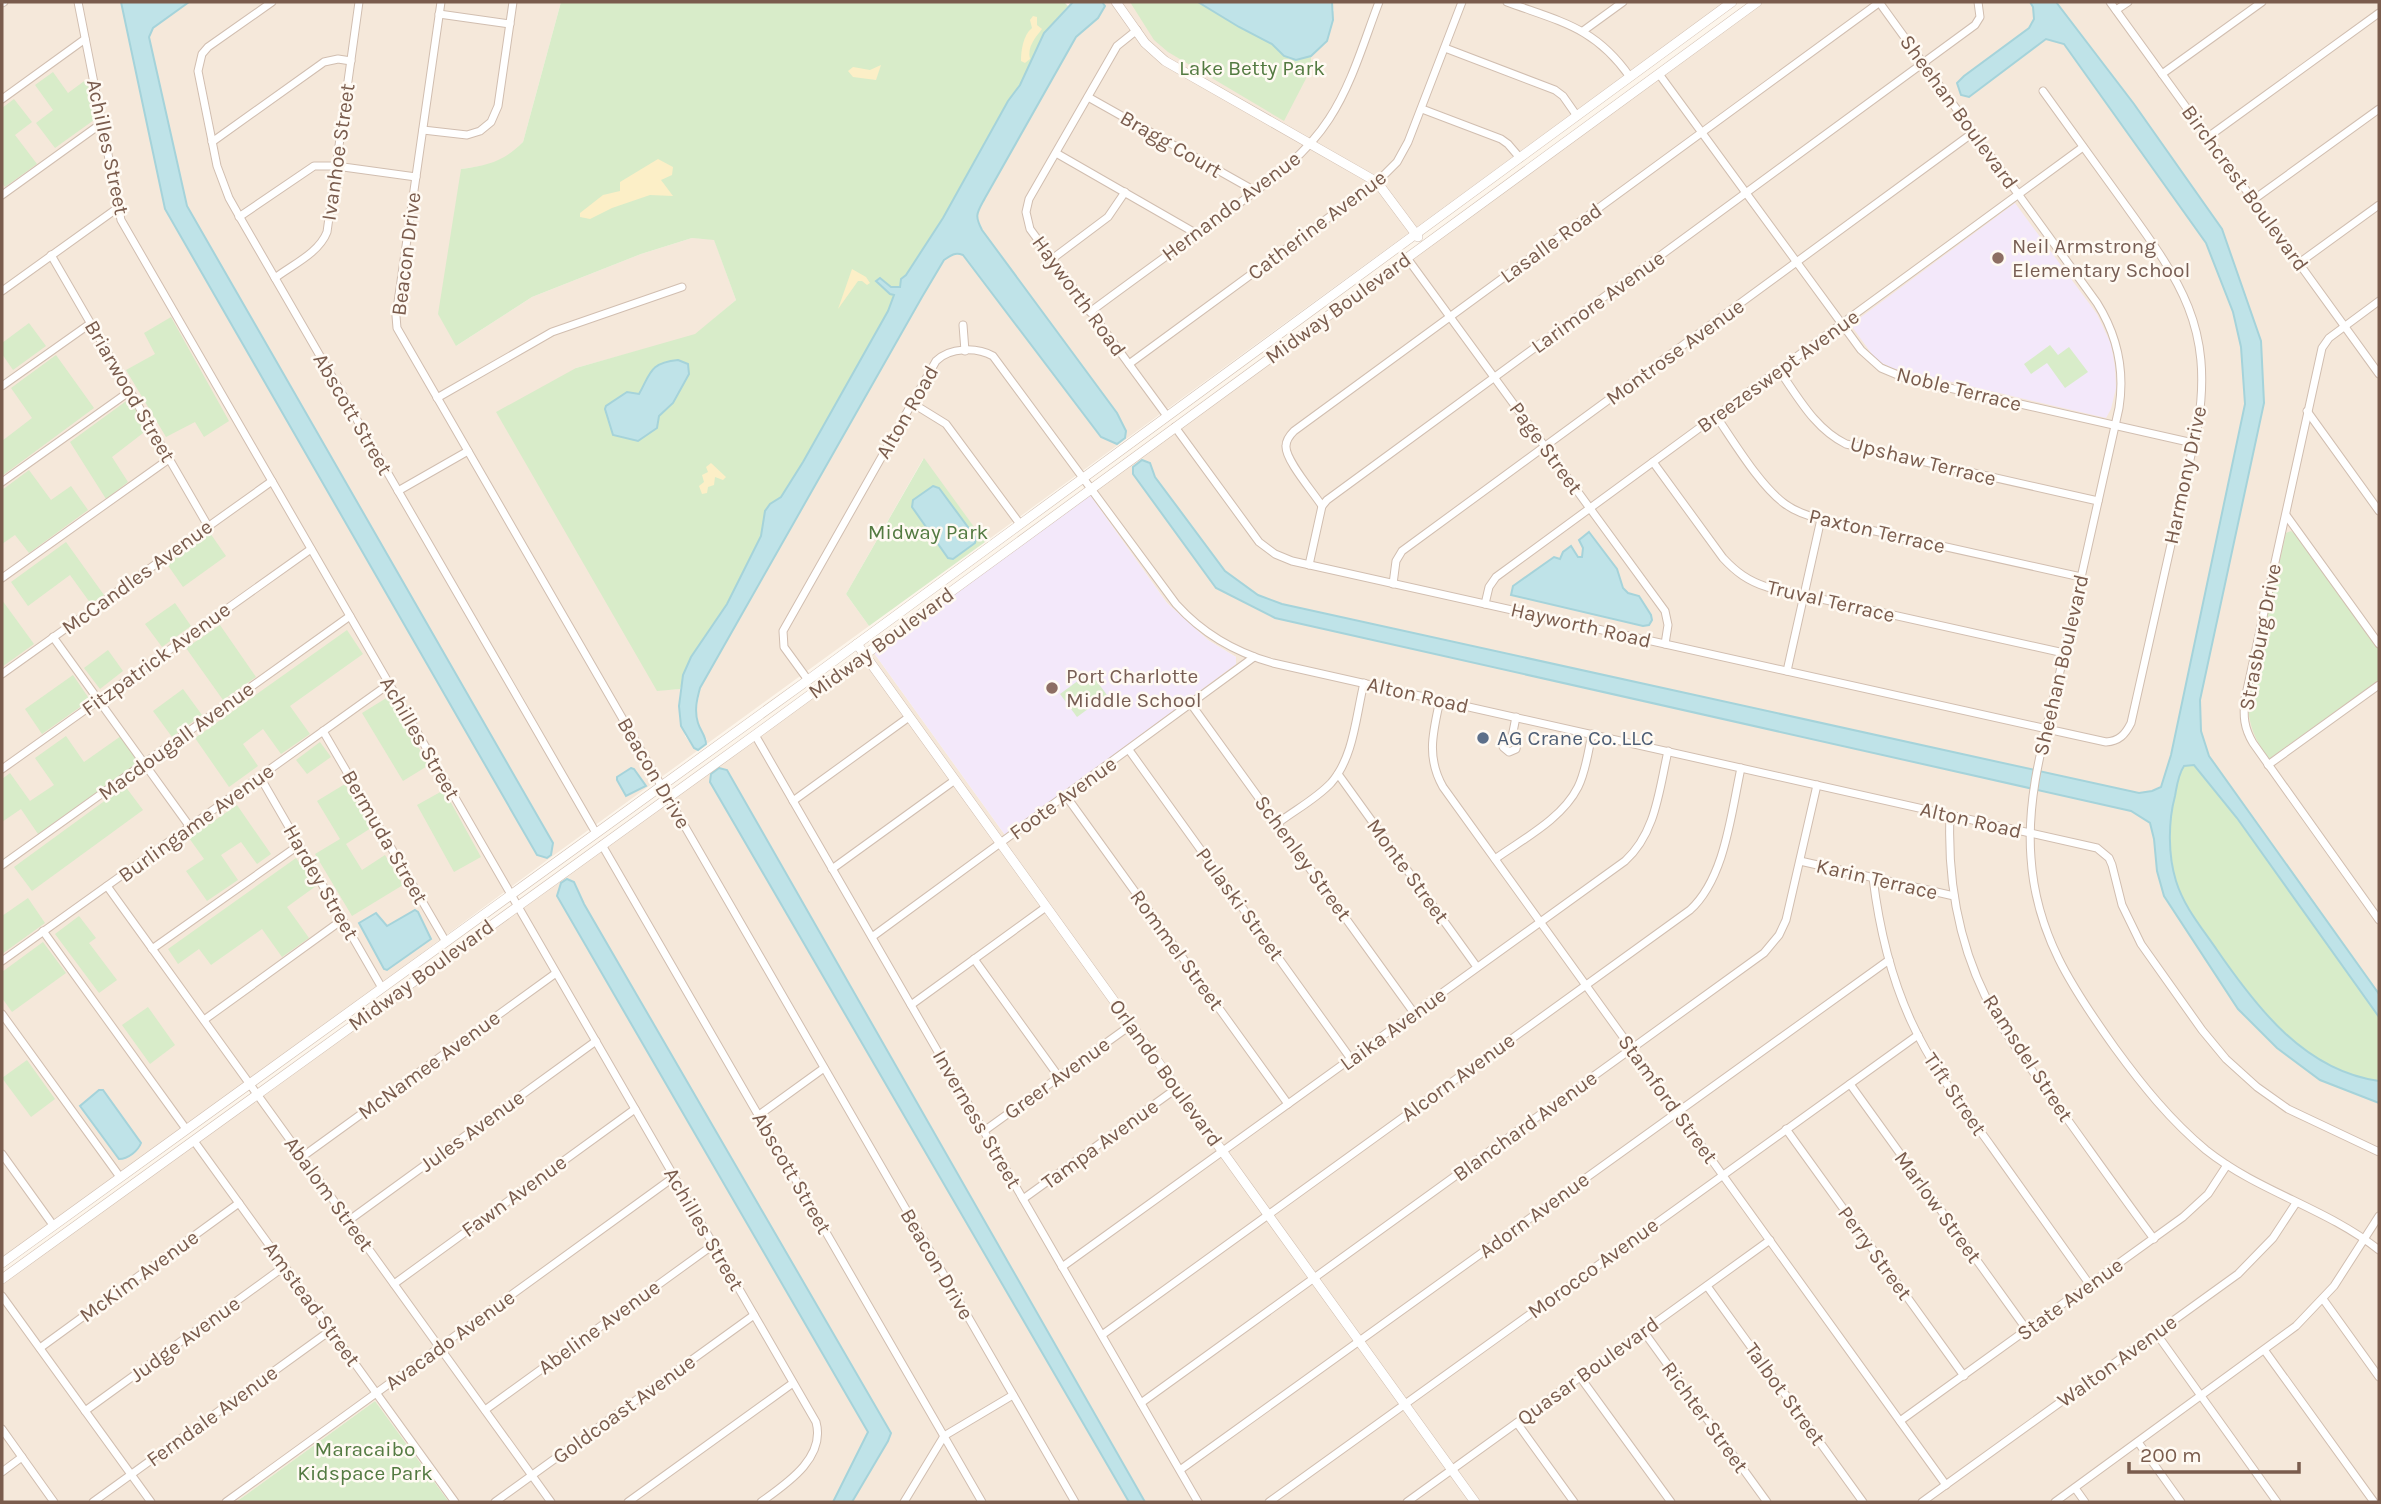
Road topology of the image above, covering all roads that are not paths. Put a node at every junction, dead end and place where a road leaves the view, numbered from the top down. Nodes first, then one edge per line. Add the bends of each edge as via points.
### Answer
1 (78, 2) edge
2 (272, 2) edge
3 (359, 2) edge
4 (441, 2) edge
5 (513, 2) edge
6 (1116, 2) edge
7 (1379, 2) edge
8 (1462, 2) edge
9 (1507, 2) edge
10 (1623, 2) edge
11 (1732, 2) edge
12 (1757, 2) edge
13 (1880, 2) edge
14 (1978, 2) edge
15 (2110, 2) edge
16 (2128, 2) edge
17 (2262, 2) edge
18 (2116, 10) junction
19 (2379, 13) edge
20 (439, 14) junction
21 (510, 24) junction
22 (1137, 30) junction
23 (1583, 31) junction
24 (85, 39) junction
25 (1445, 48) junction
26 (351, 61) junction
27 (1924, 63) junction
28 (1658, 74) junction
29 (2162, 74) junction
30 (1630, 77) junction
31 (2043, 91) dead end
32 (1088, 97) junction
33 (2, 99) edge
34 (1422, 109) junction
35 (2379, 109) edge
36 (1577, 116) junction
37 (102, 123) junction
38 (423, 130) junction
39 (1974, 132) junction
40 (1701, 133) junction
41 (2208, 137) junction
42 (212, 142) junction
43 (1311, 144) junction
44 (2083, 147) junction
45 (1056, 153) junction
46 (1520, 158) junction
47 (336, 166) junction
48 (416, 177) junction
49 (1377, 182) junction
50 (1255, 191) junction
51 (1125, 192) junction
52 (1746, 194) junction
53 (2018, 194) junction
54 (2, 195) edge
55 (2253, 200) junction
56 (2379, 205) edge
57 (119, 207) junction
58 (239, 217) junction
59 (1197, 234) junction
60 (1416, 234) junction
61 (1424, 246) junction
62 (51, 255) junction
63 (1407, 258) junction
64 (1052, 259) junction
65 (1797, 263) junction
66 (2299, 263) junction
67 (275, 278) junction
68 (682, 287) dead end
69 (2, 291) edge
70 (2379, 302) edge
71 (1090, 312) junction
72 (1450, 317) junction
73 (90, 323) junction
74 (1842, 324) junction
75 (963, 325) dead end
76 (2345, 326) junction
77 (965, 351) junction
78 (1129, 364) junction
79 (1779, 370) junction
80 (2379, 374) edge
81 (1494, 378) junction
82 (2, 386) edge
83 (130, 391) junction
84 (437, 398) junction
85 (912, 403) junction
86 (2307, 411) junction
87 (1167, 416) junction
88 (1716, 416) junction
89 (2115, 425) junction
90 (1175, 427) junction
91 (2193, 443) junction
92 (1545, 447) junction
93 (468, 451) junction
94 (169, 459) junction
95 (1653, 462) junction
96 (1083, 477) junction
97 (272, 481) junction
98 (2, 482) edge
99 (1091, 488) junction
100 (398, 491) junction
101 (2098, 501) junction
102 (1322, 506) junction
103 (1590, 508) junction
104 (2379, 511) edge
105 (2286, 515) junction
106 (1821, 519) junction
107 (1020, 524) junction
108 (208, 526) junction
109 (311, 549) junction
110 (1309, 565) junction
111 (2081, 577) junction
112 (2, 578) edge
113 (1393, 583) junction
114 (1804, 595) junction
115 (1485, 604) junction
116 (350, 616) junction
117 (53, 637) junction
118 (857, 644) junction
119 (1665, 644) junction
120 (2379, 645) edge
121 (2064, 653) junction
122 (864, 655) junction
123 (1254, 657) junction
124 (1787, 671) junction
125 (2, 674) edge
126 (808, 680) junction
127 (1364, 683) junction
128 (389, 684) junction
129 (2379, 685) edge
130 (99, 700) junction
131 (1440, 700) junction
132 (1191, 704) junction
133 (909, 717) junction
134 (1516, 717) junction
135 (2047, 729) junction
136 (324, 731) junction
137 (1592, 734) junction
138 (755, 735) junction
139 (1512, 737) dead end
140 (1129, 750) junction
141 (1668, 751) junction
142 (144, 763) junction
143 (2268, 765) junction
144 (1741, 768) junction
145 (2, 769) edge
146 (1338, 774) junction
147 (260, 777) junction
148 (955, 780) junction
149 (1817, 785) junction
150 (662, 786) junction
151 (1066, 796) junction
152 (668, 797) junction
153 (793, 801) junction
154 (1950, 815) junction
155 (1278, 823) junction
156 (190, 827) junction
157 (596, 833) junction
158 (2030, 833) junction
159 (1000, 844) junction
160 (299, 845) junction
161 (602, 845) junction
162 (1495, 859) junction
163 (1800, 861) junction
164 (2, 865) edge
165 (832, 869) junction
166 (1873, 878) junction
167 (107, 886) junction
168 (511, 895) junction
169 (1954, 897) junction
170 (517, 905) junction
171 (1046, 907) junction
172 (342, 920) junction
173 (2379, 920) edge
174 (1541, 922) junction
175 (43, 931) junction
176 (872, 937) junction
177 (446, 942) junction
178 (152, 949) junction
179 (974, 959) junction
180 (1889, 960) junction
181 (2, 961) edge
182 (1478, 967) junction
183 (556, 973) junction
184 (1586, 985) junction
185 (382, 988) junction
186 (911, 1005) junction
187 (1414, 1013) junction
188 (2, 1014) edge
189 (204, 1020) junction
190 (1131, 1025) junction
191 (1918, 1035) junction
192 (596, 1041) junction
193 (1632, 1048) junction
194 (1351, 1059) junction
195 (824, 1068) junction
196 (1059, 1077) junction
197 (249, 1083) junction
198 (1850, 1084) junction
199 (1177, 1088) junction
200 (257, 1095) junction
201 (1288, 1104) junction
202 (635, 1109) junction
203 (1678, 1112) junction
204 (759, 1115) junction
205 (186, 1129) junction
206 (1786, 1129) junction
207 (984, 1131) junction
208 (194, 1141) junction
209 (1222, 1151) junction
210 (2379, 1152) edge
211 (2, 1154) edge
212 (302, 1157) junction
213 (2227, 1165) junction
214 (1723, 1175) junction
215 (120, 1177) junction
216 (674, 1177) junction
217 (1023, 1199) junction
218 (239, 1203) junction
219 (2296, 1203) junction
220 (1268, 1215) junction
221 (2379, 1216) edge
222 (348, 1221) junction
223 (53, 1225) junction
224 (2154, 1239) junction
225 (2365, 1239) junction
226 (1770, 1240) junction
227 (713, 1245) junction
228 (2379, 1250) edge
229 (2, 1263) edge
230 (285, 1266) junction
231 (1062, 1267) junction
232 (1313, 1278) junction
233 (2, 1279) edge
234 (394, 1284) junction
235 (2090, 1285) junction
236 (1707, 1286) junction
237 (2, 1296) edge
238 (2323, 1299) junction
239 (754, 1315) junction
240 (331, 1330) junction
241 (2027, 1330) junction
242 (1644, 1332) junction
243 (2156, 1333) junction
244 (1102, 1335) junction
245 (1359, 1341) junction
246 (439, 1347) junction
247 (40, 1348) junction
248 (2265, 1351) junction
249 (1964, 1376) junction
250 (1580, 1377) junction
251 (2379, 1377) edge
252 (793, 1383) junction
253 (376, 1393) junction
254 (1013, 1395) junction
255 (2202, 1397) junction
256 (1141, 1403) junction
257 (1404, 1405) junction
258 (485, 1410) junction
259 (85, 1412) junction
260 (1900, 1421) junction
261 (1517, 1423) junction
262 (2, 1429) edge
263 (944, 1436) junction
264 (2138, 1442) junction
265 (22, 1457) junction
266 (1180, 1470) junction
267 (1451, 1470) junction
268 (2, 1472) edge
269 (131, 1475) junction
270 (532, 1476) junction
271 (1946, 1485) junction
272 (2075, 1488) junction
273 (54, 1502) edge
274 (93, 1502) edge
275 (151, 1502) edge
276 (226, 1502) edge
277 (455, 1502) edge
278 (495, 1502) edge
279 (551, 1502) edge
280 (628, 1502) edge
281 (761, 1502) edge
282 (904, 1502) edge
283 (982, 1502) edge
284 (1075, 1502) edge
285 (1198, 1502) edge
286 (1269, 1502) edge
287 (1407, 1502) edge
288 (1475, 1502) edge
289 (1574, 1502) edge
290 (1671, 1502) edge
291 (1766, 1502) edge
292 (1863, 1502) edge
293 (1922, 1502) edge
294 (2055, 1502) edge
295 (2085, 1502) edge
296 (2181, 1502) edge
297 (2277, 1502) edge
298 (2374, 1502) edge

1 - 24 street, Achilles Street
2 - 42 street, Abscott Street via 202,54 198,71
3 - 26 street, Ivanhoe Street
4 - 20 street, Beacon Drive
5 - 21 street
6 - 22 street
7 - 43 street, Hernando Avenue via 1344,92
8 - 25 street, Catherine Avenue
9 - 23 street
10 - 23 street
11 - 30 street, Midway Boulevard
12 - 28 street, Midway Boulevard
13 - 27 street, Sheehan Boulevard
13 - 40 street, Lasalle Road
14 - 27 street, Larimore Avenue via 1980,17 1975,25
15 - 18 street, Birchcrest Boulevard
16 - 18 street
17 - 29 street
18 - 29 street, Birchcrest Boulevard
19 - 41 street
20 - 21 street
20 - 38 street, Beacon Drive
21 - 38 street via 498,106 491,122 467,135
22 - 32 street, Hayworth Road via 1117,46
22 - 43 street via 1165,61
23 - 30 street via 1611,52
24 - 33 street
24 - 37 street, Achilles Street
25 - 34 street, Catherine Avenue
25 - 36 street via 1555,90
26 - 42 street via 324,62
26 - 47 street, Ivanhoe Street
27 - 39 street, Sheehan Boulevard
27 - 52 street, Larimore Avenue
28 - 40 street, Noble Terrace
28 - 61 street, Midway Boulevard
29 - 41 street, Birchcrest Boulevard
30 - 36 street, Midway Boulevard
31 - 44 street, Harmony Drive
32 - 45 street, Hayworth Road
32 - 50 street, Bragg Court
34 - 46 street via 1501,139
34 - 49 street, Catherine Avenue via 1402,155
35 - 55 street
36 - 46 street, Midway Boulevard
37 - 54 street
37 - 57 street, Achilles Street
38 - 48 street, Beacon Drive
39 - 53 street, Sheehan Boulevard
39 - 65 street, Montrose Avenue
40 - 52 street, Noble Terrace
40 - 72 street, Lasalle Road
41 - 55 street, Birchcrest Boulevard
42 - 58 street, Abscott Street via 222,183
43 - 49 street
43 - 50 street, Hernando Avenue
44 - 53 street, Breezeswept Avenue
44 - 91 street, Harmony Drive via 2166,262 2189,306 2202,374
45 - 51 street
45 - 64 street, Hayworth Road via 1026,212 1030,229
46 - 60 street, Midway Boulevard
47 - 48 street
47 - 58 street via 303,171
47 - 67 street, Ivanhoe Street via 324,240
48 - 84 street, Beacon Drive via 397,328
49 - 60 street
49 - 78 street, Catherine Avenue
50 - 59 street, Hernando Avenue
51 - 59 street
51 - 64 street via 1108,217
52 - 65 street, Noble Terrace
52 - 81 street, Larimore Avenue
53 - 74 street, Breezeswept Avenue
53 - 89 street, Sheehan Boulevard via 2110,328 2121,376
55 - 66 street, Birchcrest Boulevard
56 - 66 street
57 - 62 street
57 - 97 street, Achilles Street via 121,220
58 - 67 street, Abscott Street
59 - 71 street, Hernando Avenue
60 - 61 street
60 - 87 street, Midway Boulevard
61 - 63 street, Midway Boulevard
62 - 69 street
62 - 73 street, Briarwood Street
63 - 72 street, Page Street
63 - 90 street, Midway Boulevard
64 - 71 street, Hayworth Road
65 - 74 street, Noble Terrace
65 - 92 street, Montrose Avenue
66 - 76 street, Birchcrest Boulevard
67 - 100 street, Abscott Street
68 - 84 street via 552,331
70 - 76 street, Strasburg Drive
71 - 78 street, Hayworth Road
72 - 81 street, Page Street
72 - 102 street, Lasalle Road via 1289,436 1288,457
73 - 82 street
73 - 83 street, Briarwood Street
74 - 79 street, Breezeswept Avenue
74 - 89 street, Noble Terrace via 1868,358 1888,372
75 - 77 street
76 - 80 street, Birchcrest Boulevard
76 - 86 street, Strasburg Drive via 2322,348
77 - 85 street, Alton Road via 943,354
77 - 96 street, Alton Road via 983,350 993,356
78 - 87 street, Hayworth Road
79 - 88 street, Breezeswept Avenue
79 - 101 street, Upshaw Terrace via 1819,424 1846,444
81 - 92 street, Page Street
81 - 102 street, Larimore Avenue
83 - 94 street, Briarwood Street
83 - 98 street
84 - 93 street, Beacon Drive
85 - 107 street via 946,424
85 - 126 street, Alton Road via 783,632 784,647
86 - 104 street
86 - 105 street, Strasburg Drive
87 - 96 street, Midway Boulevard
88 - 95 street, Breezeswept Avenue
88 - 106 street, Paxton Terrace via 1776,497 1796,511
89 - 91 street, Noble Terrace
89 - 101 street, Sheehan Boulevard
90 - 99 street, Midway Boulevard
90 - 110 street, Hayworth Road via 1259,541 1275,554
91 - 135 street, Harmony Drive via 2127,732 2106,742
92 - 103 street, Page Street
92 - 113 street, Montrose Avenue via 1402,551
93 - 100 street
93 - 150 street, Beacon Drive
94 - 108 street, Briarwood Street
94 - 112 street
95 - 103 street, Breezeswept Avenue
95 - 114 street, Truval Terrace via 1733,569 1759,584
96 - 99 street, Alton Road
96 - 107 street, Midway Boulevard
97 - 108 street, McCandles Avenue
97 - 109 street, Achilles Street
99 - 122 street, Midway Boulevard
99 - 123 street, Alton Road via 1184,612 1217,640
100 - 157 street, Abscott Street
101 - 111 street, Sheehan Boulevard
102 - 110 street
103 - 115 street, Breezeswept Avenue via 1496,577
103 - 119 street, Page Street via 1665,611
105 - 120 street
105 - 143 street, Strasburg Drive via 2243,714 2248,735
106 - 111 street, Paxton Terrace
106 - 114 street
107 - 118 street, Midway Boulevard
108 - 117 street, McCandles Avenue
109 - 116 street, Achilles Street
109 - 130 street, Fitzpatrick Avenue
110 - 113 street, Hayworth Road
111 - 121 street, Sheehan Boulevard
113 - 115 street, Hayworth Road
114 - 121 street, Truval Terrace
114 - 124 street
115 - 119 street, Hayworth Road
116 - 128 street, Achilles Street
116 - 142 street, Macdougall Avenue
117 - 125 street, McCandles Avenue
117 - 130 street
118 - 122 street, Orlando Boulevard
118 - 126 street, Midway Boulevard
119 - 124 street, Hayworth Road
121 - 135 street, Sheehan Boulevard
122 - 133 street, Orlando Boulevard
122 - 138 street, Midway Boulevard
123 - 127 street, Alton Road
123 - 132 street, Foote Avenue
124 - 135 street, Hayworth Road
126 - 150 street, Midway Boulevard
127 - 131 street, Alton Road
127 - 146 street
128 - 136 street, Burlingame Avenue
128 - 168 street, Achilles Street
129 - 143 street
130 - 142 street
130 - 145 street, Fitzpatrick Avenue
131 - 134 street, Alton Road
131 - 162 street, Stamford Street via 1431,748 1435,770
132 - 140 street, Foote Avenue
132 - 155 street, Schenley Street
133 - 148 street, Orlando Boulevard
133 - 153 street
134 - 137 street, Alton Road
134 - 139 street
135 - 158 street, Sheehan Boulevard
136 - 147 street, Burlingame Avenue
136 - 177 street, Bermuda Street
137 - 141 street, Alton Road
137 - 162 street via 1582,778 1570,801
138 - 152 street, Midway Boulevard
138 - 153 street, Inverness Street
140 - 151 street, Foote Avenue
140 - 194 street, Pulaski Street
141 - 144 street, Alton Road
141 - 174 street, Laika Avenue via 1652,821 1640,846
142 - 156 street
142 - 164 street, Macdougall Avenue
143 - 173 street, Strasburg Drive
144 - 149 street, Alton Road
144 - 184 street, Alcorn Avenue via 1718,869 1706,894
146 - 155 street
146 - 182 street, Monte Street
147 - 156 street, Burlingame Avenue
147 - 160 street, Hardey Street
148 - 159 street, Orlando Boulevard
148 - 165 street
149 - 154 street, Alton Road
149 - 163 street, Blanchard Avenue
150 - 152 street, Beacon Drive
150 - 157 street, Midway Boulevard
151 - 159 street, Foote Avenue
151 - 201 street, Rommel Street
152 - 161 street, Midway Boulevard
152 - 195 street, Beacon Drive
153 - 165 street, Inverness Street
154 - 158 street, Alton Road
154 - 169 street, Ramsdel Street
155 - 187 street, Schenley Street
156 - 167 street, Burlingame Avenue
157 - 168 street, Midway Boulevard
158 - 210 street, Alton Road via 2097,848 2109,858 2122,905 2141,944 2226,1059 2288,1108
158 - 213 street, Sheehan Boulevard via 2042,918 2074,991 2154,1100
159 - 171 street, Orlando Boulevard
159 - 176 street, Foote Avenue
160 - 172 street, Hardey Street
160 - 178 street
161 - 170 street, Midway Boulevard
161 - 204 street, Abscott Street
162 - 174 street, Stamford Street
163 - 166 street, Karin Terrace
163 - 193 street, Blanchard Avenue via 1786,920 1770,947
165 - 176 street, Inverness Street
166 - 169 street, Karin Terrace
166 - 180 street, Tift Street
167 - 175 street, Burlingame Avenue
167 - 178 street, Abalom Street
168 - 170 street, Achilles Street
168 - 177 street, Midway Boulevard
169 - 224 street, Ramsdel Street via 1970,959 2000,1023
170 - 183 street, Achilles Street
170 - 200 street, Midway Boulevard
171 - 179 street
171 - 190 street, Orlando Boulevard
172 - 185 street, Hardey Street
172 - 189 street
174 - 182 street, Laika Avenue
174 - 184 street, Stamford Street
175 - 181 street, Burlingame Avenue
175 - 205 street
176 - 186 street, Inverness Street
177 - 185 street, Midway Boulevard
178 - 189 street, Abalom Street
179 - 186 street
179 - 196 street
180 - 191 street, Tift Street
180 - 203 street, Adorn Avenue
182 - 187 street, Laika Avenue
183 - 192 street, Achilles Street
183 - 212 street, McNamee Avenue
184 - 193 street, Stamford Street
184 - 220 street, Alcorn Avenue
185 - 197 street, Midway Boulevard
186 - 207 street, Inverness Street
187 - 194 street, Laika Avenue
188 - 215 street
189 - 197 street, Abalom Street
190 - 196 street, Greer Avenue
190 - 199 street, Orlando Boulevard
191 - 198 street, Morocco Avenue
191 - 235 street, Tift Street via 1949,1089
192 - 202 street, Achilles Street
192 - 222 street, Jules Avenue
193 - 203 street, Stamford Street
193 - 232 street, Blanchard Avenue
194 - 201 street, Laika Avenue
195 - 204 street
195 - 254 street, Beacon Drive
196 - 207 street, Greer Avenue
197 - 200 street, Abalom Street
197 - 205 street, Midway Boulevard
198 - 206 street, Morocco Avenue
198 - 241 street, Marlow Street
199 - 209 street, Orlando Boulevard
199 - 217 street, Tampa Avenue
200 - 208 street, Midway Boulevard
200 - 212 street, Abalom Street
201 - 209 street, Laika Avenue
202 - 216 street, Achilles Street
202 - 234 street, Fawn Avenue
203 - 214 street, Stamford Street
203 - 245 street, Adorn Avenue
204 - 263 street, Abscott Street
205 - 215 street, Midway Boulevard
206 - 214 street, Morocco Avenue
206 - 249 street, Perry Street
207 - 217 street, Inverness Street
208 - 218 street, Amstead Street
208 - 233 street, Midway Boulevard
209 - 220 street, Orlando Boulevard
209 - 231 street, Laika Avenue
211 - 223 street
212 - 222 street, Abalom Street
213 - 219 street, Sheehan Boulevard
213 - 224 street, State Avenue via 2198,1204
214 - 226 street, Stamford Street
214 - 257 street, Morocco Avenue
215 - 223 street, Midway Boulevard
216 - 227 street, Achilles Street
216 - 246 street, Avacado Avenue
217 - 231 street, Inverness Street
218 - 230 street, Amstead Street
218 - 247 street, McKim Avenue
219 - 225 street, Sheehan Boulevard
219 - 243 street, Walton Avenue via 2273,1238 2247,1265
220 - 232 street, Orlando Boulevard
220 - 244 street, Alcorn Avenue
221 - 225 street
222 - 234 street, Abalom Street
223 - 229 street, Midway Boulevard
224 - 235 street, State Avenue
225 - 228 street, Sheehan Boulevard
225 - 238 street
226 - 236 street, Quasar Boulevard
226 - 260 street, Stamford Street
227 - 239 street, Achilles Street
227 - 258 street, Abeline Avenue
230 - 240 street, Amstead Street
230 - 259 street, Judge Avenue
231 - 244 street, Inverness Street
232 - 245 street, Orlando Boulevard
232 - 256 street, Blanchard Avenue
234 - 246 street, Abalom Street
235 - 241 street, State Avenue
236 - 242 street, Quasar Boulevard
236 - 292 street, Talbot Street
237 - 247 street
238 - 248 street
238 - 251 street
239 - 252 street, Achilles Street
239 - 270 street, Goldcoast Avenue
240 - 253 street, Amstead Street
240 - 269 street, Ferndale Avenue
241 - 249 street, State Avenue
242 - 250 street, Quasar Boulevard
242 - 291 street, Richter Street
243 - 255 street
243 - 271 street, Walton Avenue
244 - 256 street, Inverness Street
245 - 257 street, Orlando Boulevard
245 - 266 street, Adorn Avenue
246 - 253 street, Avacado Avenue
246 - 258 street, Abalom Street
247 - 259 street
248 - 255 street
248 - 298 street
249 - 260 street, State Avenue
250 - 261 street, Quasar Boulevard
250 - 290 street
252 - 280 street
252 - 281 street, Achilles Street via 819,1432 813,1451 795,1477
253 - 276 street, Avacado Avenue
253 - 277 street, Amstead Street
254 - 263 street
254 - 284 street, Beacon Drive
255 - 264 street
255 - 297 street
256 - 266 street, Inverness Street
257 - 267 street, Orlando Boulevard
257 - 286 street, Morocco Avenue
258 - 270 street, Abalom Street
259 - 269 street
260 - 271 street, Stamford Street
261 - 267 street, Quasar Boulevard
261 - 289 street
262 - 265 street
263 - 282 street
263 - 283 street, Abscott Street
264 - 272 street
264 - 296 street
265 - 268 street
265 - 273 street
266 - 285 street, Inverness Street
267 - 287 street, Quasar Boulevard
267 - 288 street, Orlando Boulevard
269 - 274 street, Ferndale Avenue
269 - 275 street
270 - 278 street, Goldcoast Avenue
270 - 279 street, Abalom Street
271 - 293 street, Walton Avenue
272 - 294 street
272 - 295 street

